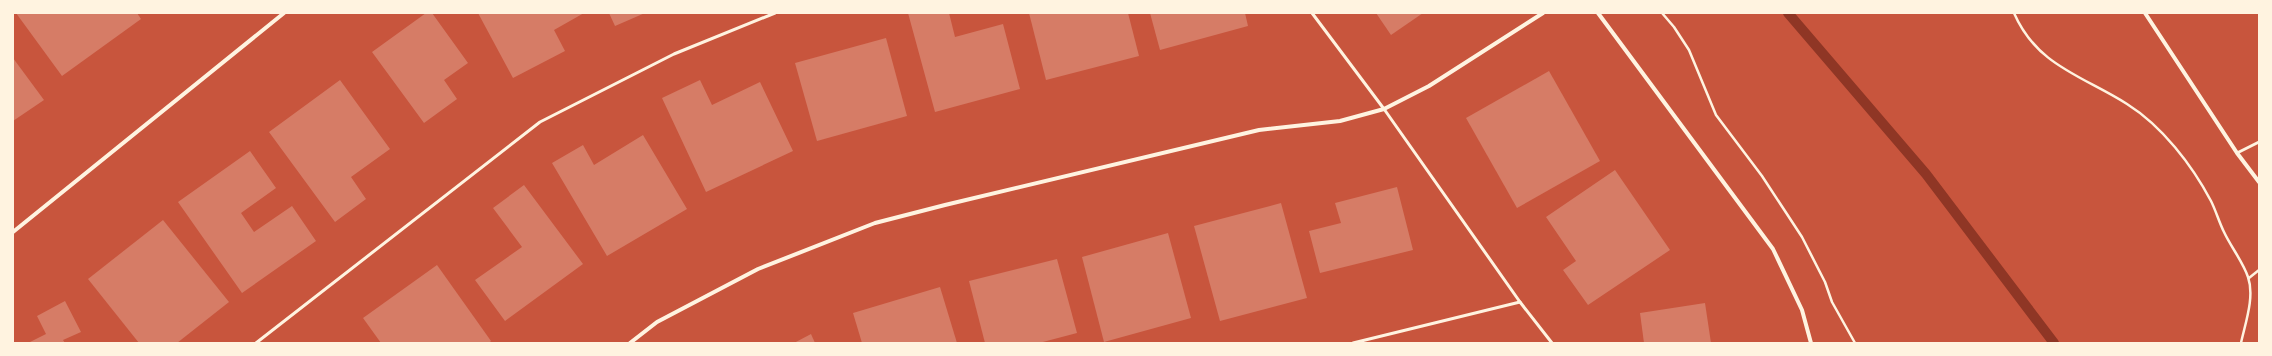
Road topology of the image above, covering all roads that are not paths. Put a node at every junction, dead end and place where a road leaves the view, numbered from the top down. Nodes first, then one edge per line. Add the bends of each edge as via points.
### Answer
1 (284, 13) edge
2 (775, 13) edge
3 (1312, 13) edge
4 (1543, 13) edge
5 (1598, 13) edge
6 (2145, 13) edge
7 (1384, 109) junction
8 (2259, 142) edge
9 (2237, 153) junction
10 (2259, 182) edge
11 (13, 232) edge
12 (1520, 302) junction
13 (256, 343) edge
14 (630, 343) edge
15 (1353, 343) edge
16 (1552, 343) edge
17 (1811, 343) edge

1 - 11 street
2 - 13 lane via 674,54 540,122
3 - 7 lane
4 - 7 street via 1429,86
5 - 17 street via 1773,249 1802,310
6 - 9 street
7 - 12 lane
7 - 14 street via 1340,121 1259,130 875,223 758,269 657,322
8 - 9 lane
9 - 10 street
12 - 15 lane
12 - 16 lane

